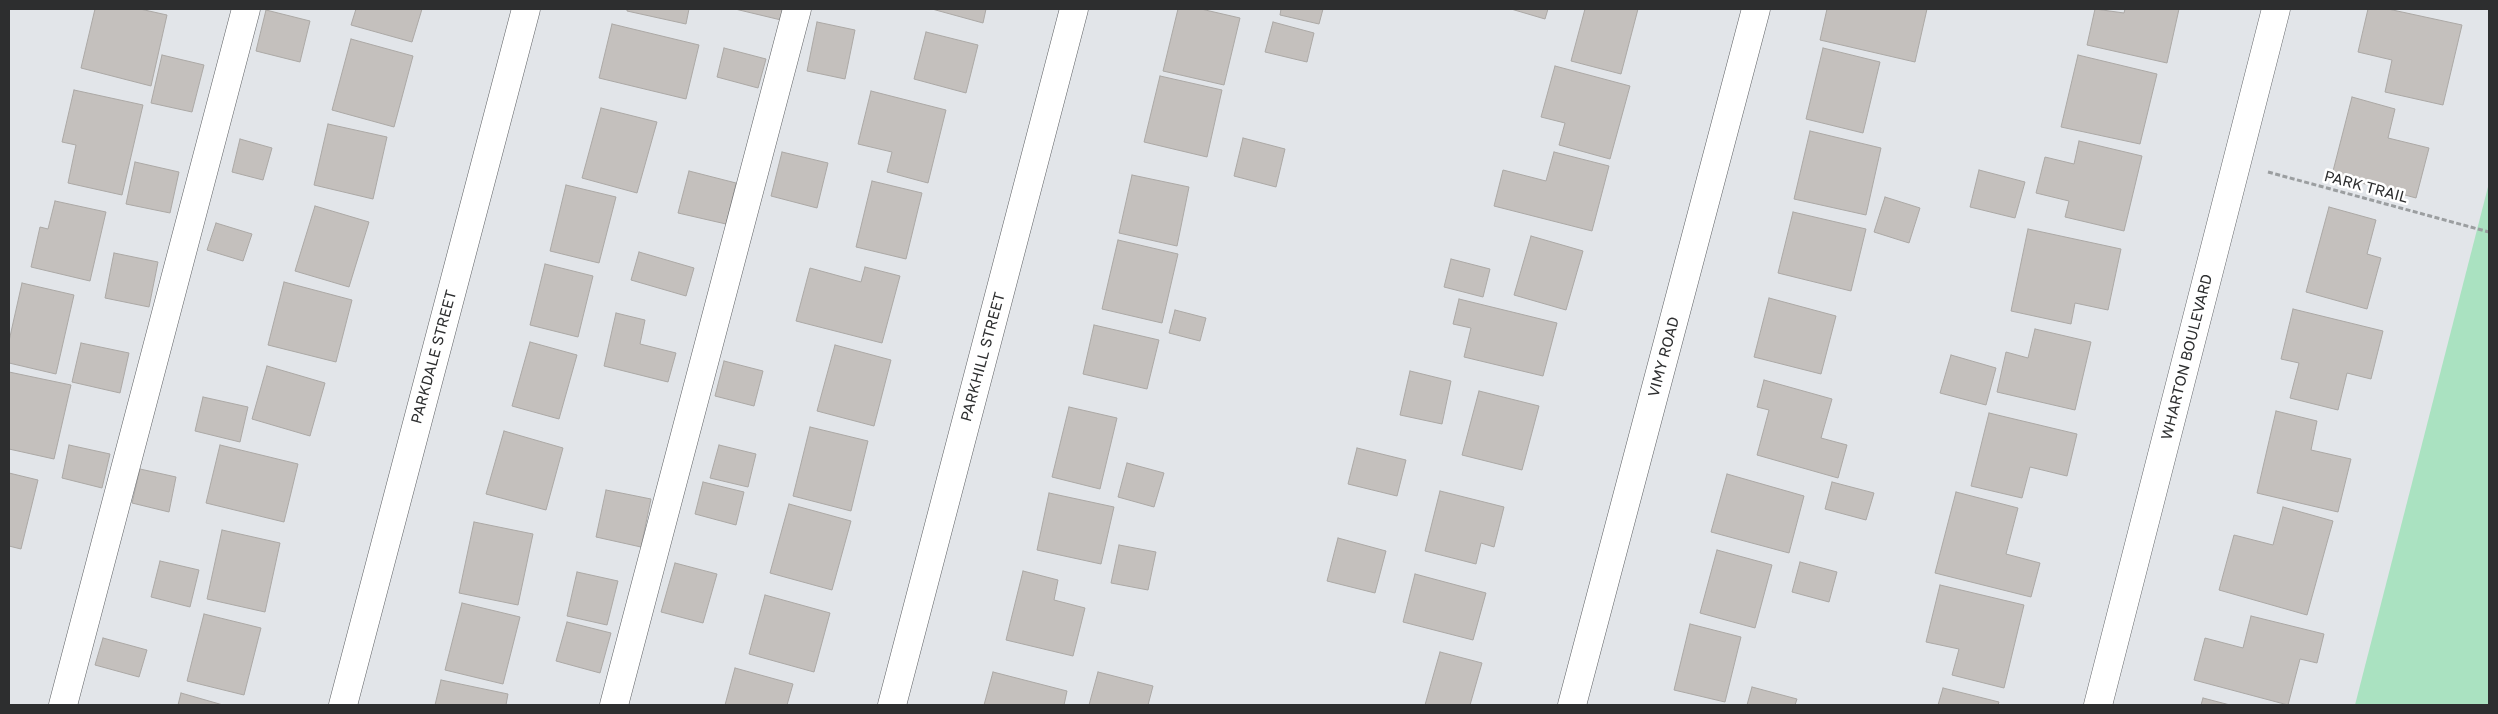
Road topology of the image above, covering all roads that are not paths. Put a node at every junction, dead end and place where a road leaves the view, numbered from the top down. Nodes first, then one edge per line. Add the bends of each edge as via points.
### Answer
1 (246, 9) edge
2 (526, 9) edge
3 (797, 9) edge
4 (1074, 9) edge
5 (1756, 9) edge
6 (2276, 9) edge
7 (63, 705) edge
8 (342, 705) edge
9 (614, 705) edge
10 (892, 705) edge
11 (1572, 705) edge
12 (2098, 705) edge

1 - 7 street
2 - 8 street, PARKDALE STREET
3 - 9 street
4 - 10 street, PARKHILL STREET
5 - 11 street, VIMY ROAD
6 - 12 street, WHARTON BOULEVARD

